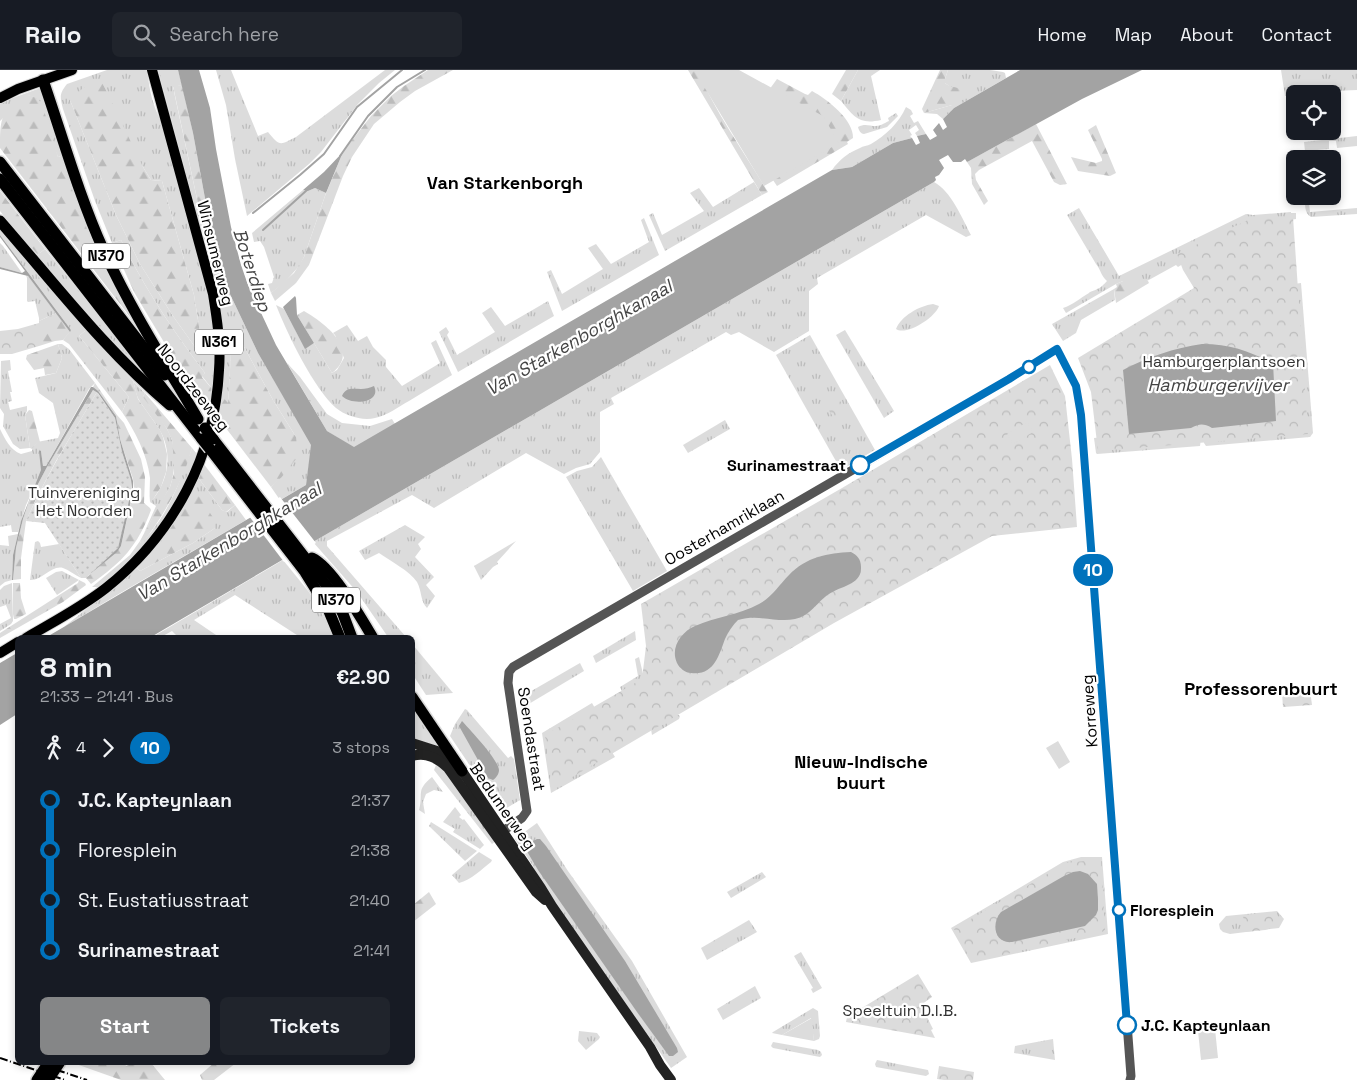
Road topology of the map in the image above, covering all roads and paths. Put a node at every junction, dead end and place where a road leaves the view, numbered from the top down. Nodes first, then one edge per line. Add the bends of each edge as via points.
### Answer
1 (53, 70) edge
2 (72, 70) edge
3 (152, 70) edge
4 (42, 77) junction
5 (0, 97) edge
6 (0, 162) edge
7 (0, 179) edge
8 (0, 221) edge
9 (1057, 349) joint
10 (194, 420) junction
11 (250, 493) junction
12 (313, 568) junction
13 (31, 635) edge
14 (339, 635) edge
15 (351, 635) edge
16 (371, 635) edge
17 (15, 644) edge
18 (0, 652) edge
19 (509, 672) joint
20 (415, 701) edge
21 (415, 744) edge
22 (415, 755) edge
23 (462, 771) junction
24 (500, 833) junction
25 (650, 1047) junction
26 (47, 1065) edge
27 (58, 1065) edge
28 (1131, 1079) edge
29 (37, 1080) edge
30 (48, 1080) edge
31 (671, 1080) edge
32 (677, 1080) edge

1 - 4 main road
2 - 4 main road
3 - 13 main road, Winsumerweg / N361 via 213,294 220,367 212,426 193,478 151,544 107,587
4 - 5 main road
4 - 10 highway, N370 via 102,247
6 - 10 highway, Noordzeeweg / N370
7 - 10 highway, Noordzeeweg / N370
8 - 10 highway, N370 via 126,366 150,389
9 - 19 street, Oosterhamriklaan
9 - 28 street, Korreweg via 1076,386 1081,415
10 - 11 highway, Noordzeeweg / N370
11 - 12 highway, Noordzeeweg / N370
11 - 12 highway, Noordzeeweg / N370
12 - 14 highway, Noordzeeweg / N370
12 - 15 highway, Noordzeeweg / N370 via 338,603
12 - 16 highway, N370 via 342,589
17 - 18 main road
19 - 24 street, Soendastraat via 527,811
20 - 23 highway
21 - 23 main road, Bedumerweg via 443,754
22 - 24 main road, Bedumerweg via 428,755 448,768
23 - 24 main road, Bedumerweg
24 - 25 main road, Bedumerweg
25 - 31 main road, Bedumerweg
25 - 32 main road, Bedumerweg
26 - 29 highway
27 - 30 highway

